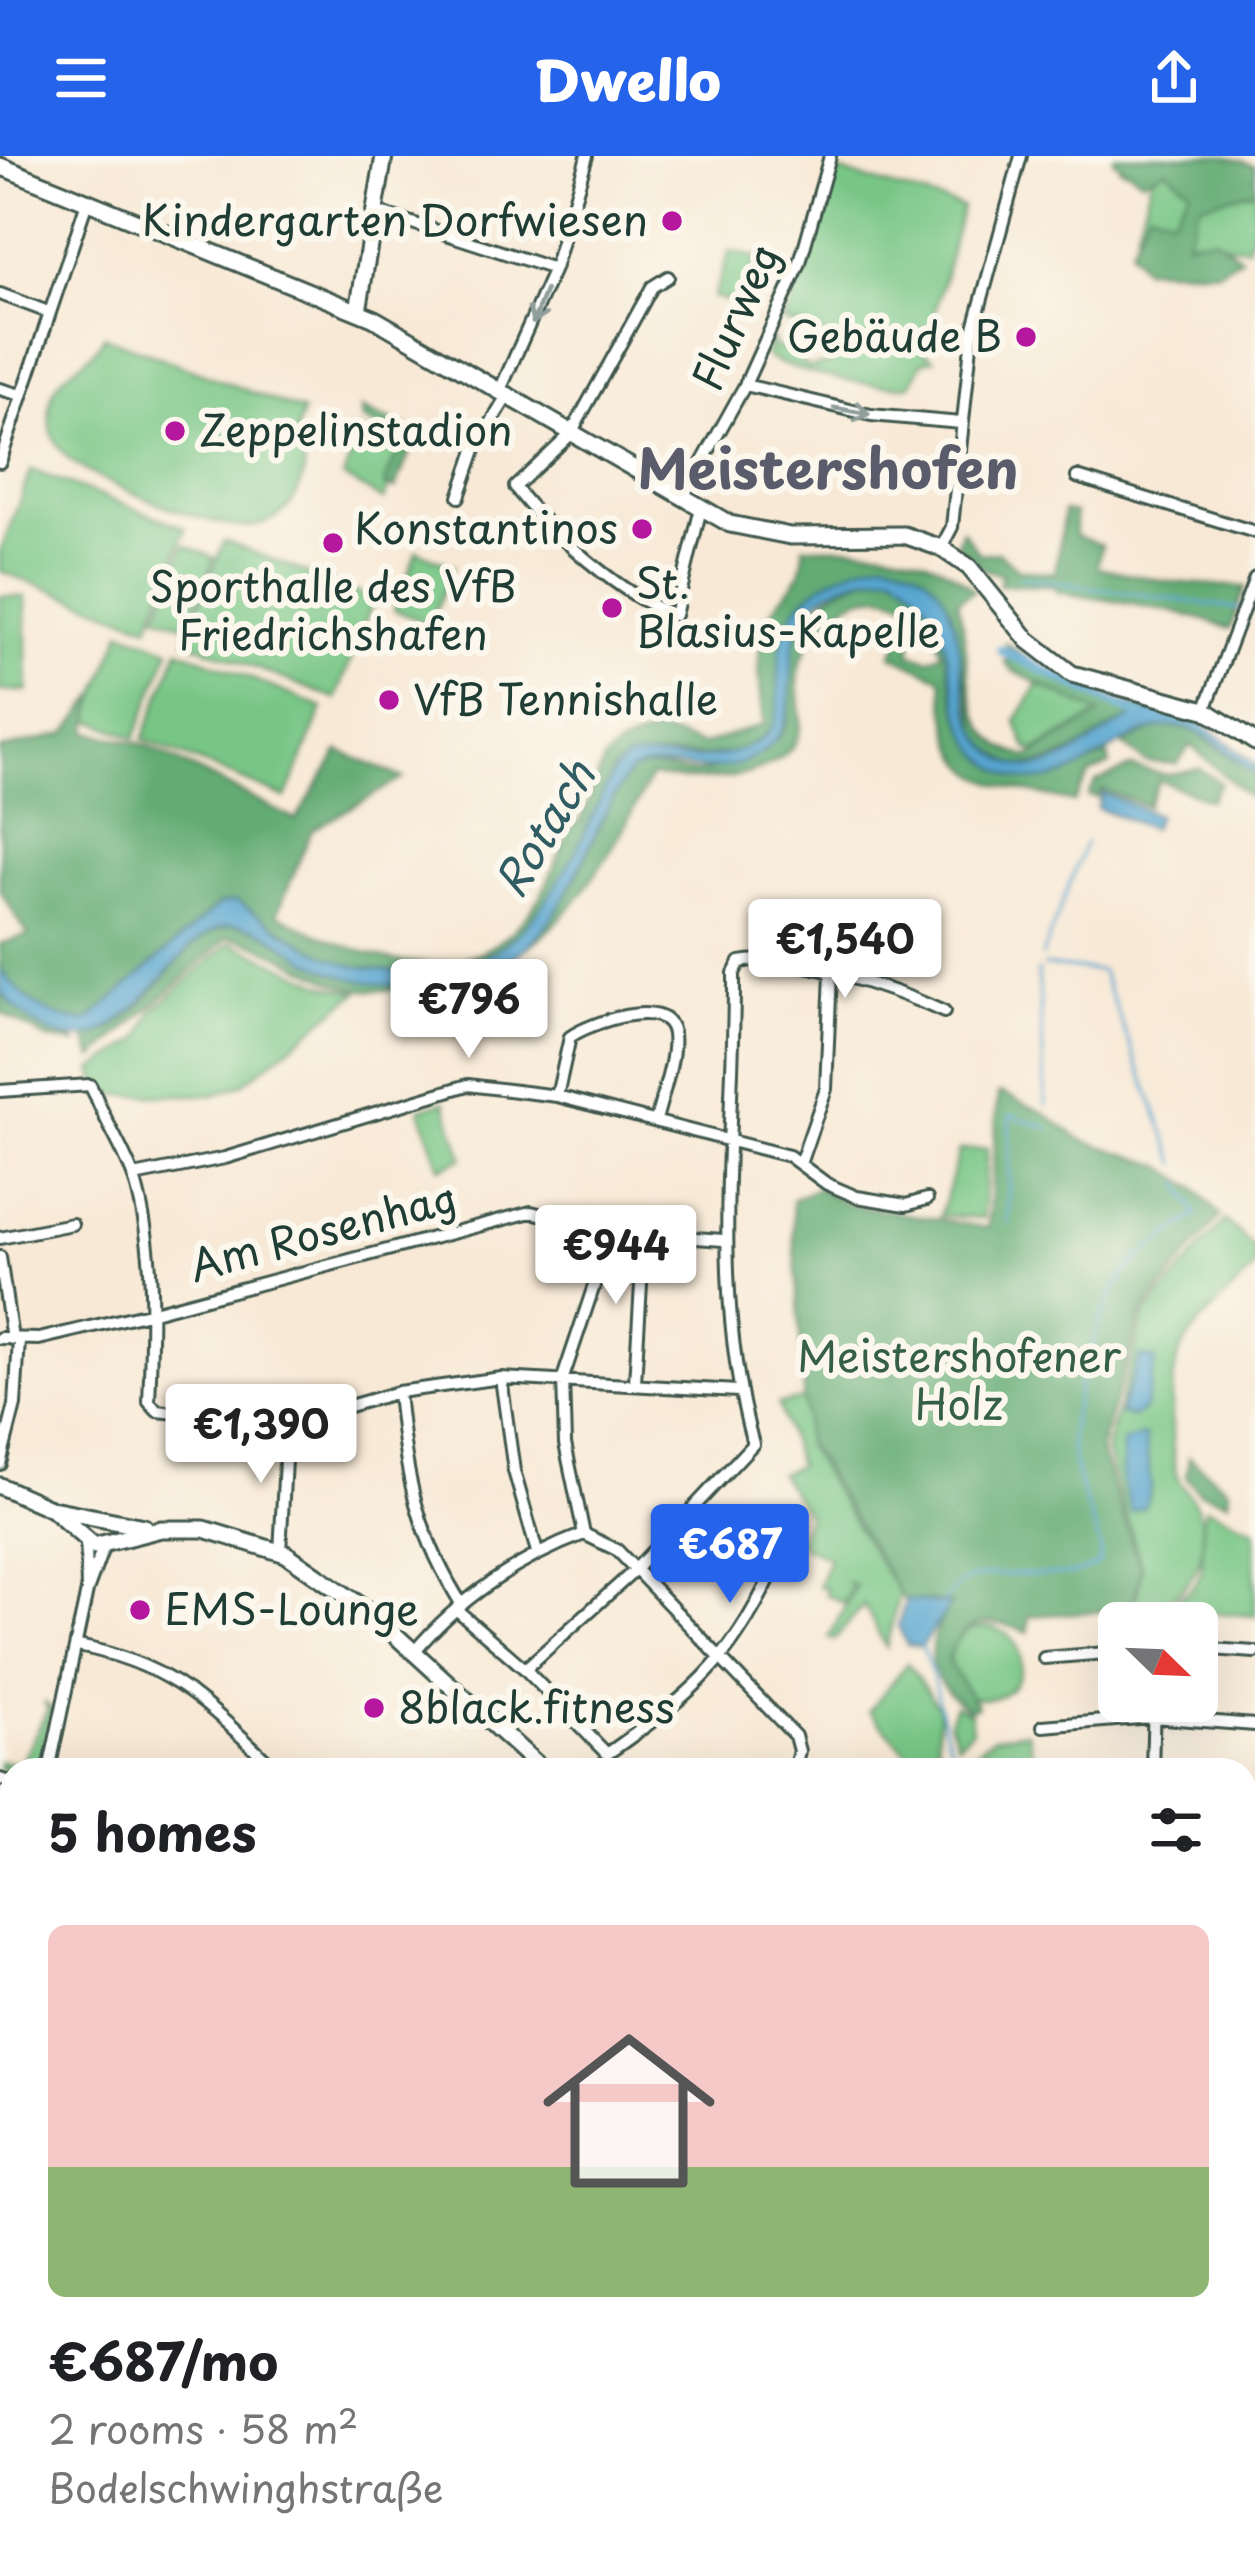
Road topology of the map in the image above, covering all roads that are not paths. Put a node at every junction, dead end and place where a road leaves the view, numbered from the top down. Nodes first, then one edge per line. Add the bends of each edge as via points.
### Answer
1 (385, 156) edge
2 (586, 156) edge
3 (830, 156) edge
4 (1021, 156) edge
5 (0, 166) edge
6 (87, 202) junction
7 (375, 211) junction
8 (554, 269) junction
9 (668, 277) dead end
10 (0, 294) edge
11 (358, 311) junction
12 (48, 313) junction
13 (745, 385) junction
14 (0, 389) edge
15 (505, 390) junction
16 (21, 395) junction
17 (962, 423) junction
18 (573, 431) junction
19 (0, 462) edge
20 (1077, 477) dead end
21 (459, 497) dead end
22 (683, 497) junction
23 (701, 508) junction
24 (1255, 532) edge
25 (941, 548) junction
26 (1255, 578) edge
27 (1205, 710) junction
28 (1255, 742) edge
29 (831, 973) junction
30 (944, 1012) dead end
31 (0, 1091) edge
32 (557, 1096) junction
33 (656, 1120) junction
34 (730, 1141) junction
35 (801, 1161) junction
36 (134, 1176) junction
37 (927, 1199) dead end
38 (72, 1223) dead end
39 (612, 1232) junction
40 (644, 1236) junction
41 (0, 1238) edge
42 (723, 1240) junction
43 (0, 1257) edge
44 (153, 1312) junction
45 (10, 1339) edge
46 (501, 1378) junction
47 (563, 1378) junction
48 (635, 1382) junction
49 (738, 1391) junction
50 (398, 1393) junction
51 (287, 1424) junction
52 (0, 1464) edge
53 (0, 1486) edge
54 (52, 1509) junction
55 (90, 1516) junction
56 (110, 1521) junction
57 (161, 1529) junction
58 (584, 1534) junction
59 (95, 1540) junction
60 (280, 1552) junction
61 (537, 1552) junction
62 (633, 1572) junction
63 (772, 1573) dead end
64 (460, 1608) junction
65 (78, 1646) junction
66 (1218, 1649) edge
67 (414, 1652) junction
68 (1255, 1652) edge
69 (1098, 1654) edge
70 (1044, 1658) dead end
71 (721, 1661) junction
72 (525, 1670) junction
73 (1098, 1721) edge
74 (1152, 1722) edge
75 (1216, 1722) edge
76 (1255, 1725) edge
77 (1043, 1726) dead end
78 (52, 1758) edge
79 (264, 1758) edge
80 (530, 1758) edge
81 (797, 1758) edge
82 (1152, 1758) edge

1 - 7 street
2 - 8 street
3 - 13 street, Flurweg via 799,266
4 - 17 street via 971,335
5 - 6 street
6 - 11 street
6 - 12 street
7 - 8 street
7 - 11 street
8 -> 15 street
9 - 18 street via 652,287
10 - 12 street
11 - 15 street
12 - 16 street
13 -> 17 street via 840,409
13 - 22 street, Flurweg
14 - 16 street
15 - 18 street
15 - 21 street
16 - 19 street
17 - 25 street via 952,527
18 - 22 street
18 - 23 street via 515,487 536,515 603,569 675,615
20 - 24 street
22 - 23 street
23 - 25 street via 760,533 904,536
25 - 27 street via 969,566 1028,640 1072,674
26 - 27 street
27 - 28 street
29 - 30 street
29 - 34 street via 740,962
29 - 35 street via 826,1089
31 - 36 street via 90,1085
32 - 33 street
32 - 33 street via 570,1037 652,1014 674,1036
32 - 36 street via 468,1084 225,1159
33 - 34 street
34 - 35 street
34 - 42 street
35 - 37 street via 857,1197 905,1205
36 - 44 street
38 - 41 street
39 - 40 street, Am Rosenhag
39 - 44 street, Am Rosenhag via 531,1212
39 - 47 street
40 - 42 street, Am Rosenhag
40 - 48 street
42 - 49 street
43 - 45 street
44 - 45 street, Am Rosenhag
44 - 51 street via 149,1402 157,1412
45 - 52 street via 15,1405
46 - 47 street
46 - 50 street
46 - 61 street via 514,1471
47 - 48 street
47 - 58 street via 565,1444
48 - 49 street
49 - 62 street via 753,1444
50 - 51 street
50 - 64 street via 414,1513
51 - 60 street
53 - 54 street
54 - 55 street
54 - 59 street
55 - 56 street
55 - 59 street
56 - 57 street
56 - 59 street
57 - 59 street
57 - 60 street via 205,1529
58 - 61 street
58 - 62 street via 616,1550
59 - 65 street
60 - 67 street via 326,1576
61 - 64 street
62 - 71 street
62 - 72 street
63 - 71 street
64 - 67 street
64 - 72 street
65 - 78 street
65 - 79 street via 168,1673
66 - 68 street
67 - 80 street
69 - 70 street
71 - 72 street via 685,1700 607,1754
71 - 81 street via 795,1736
73 - 77 street
74 - 82 street
75 - 76 street

